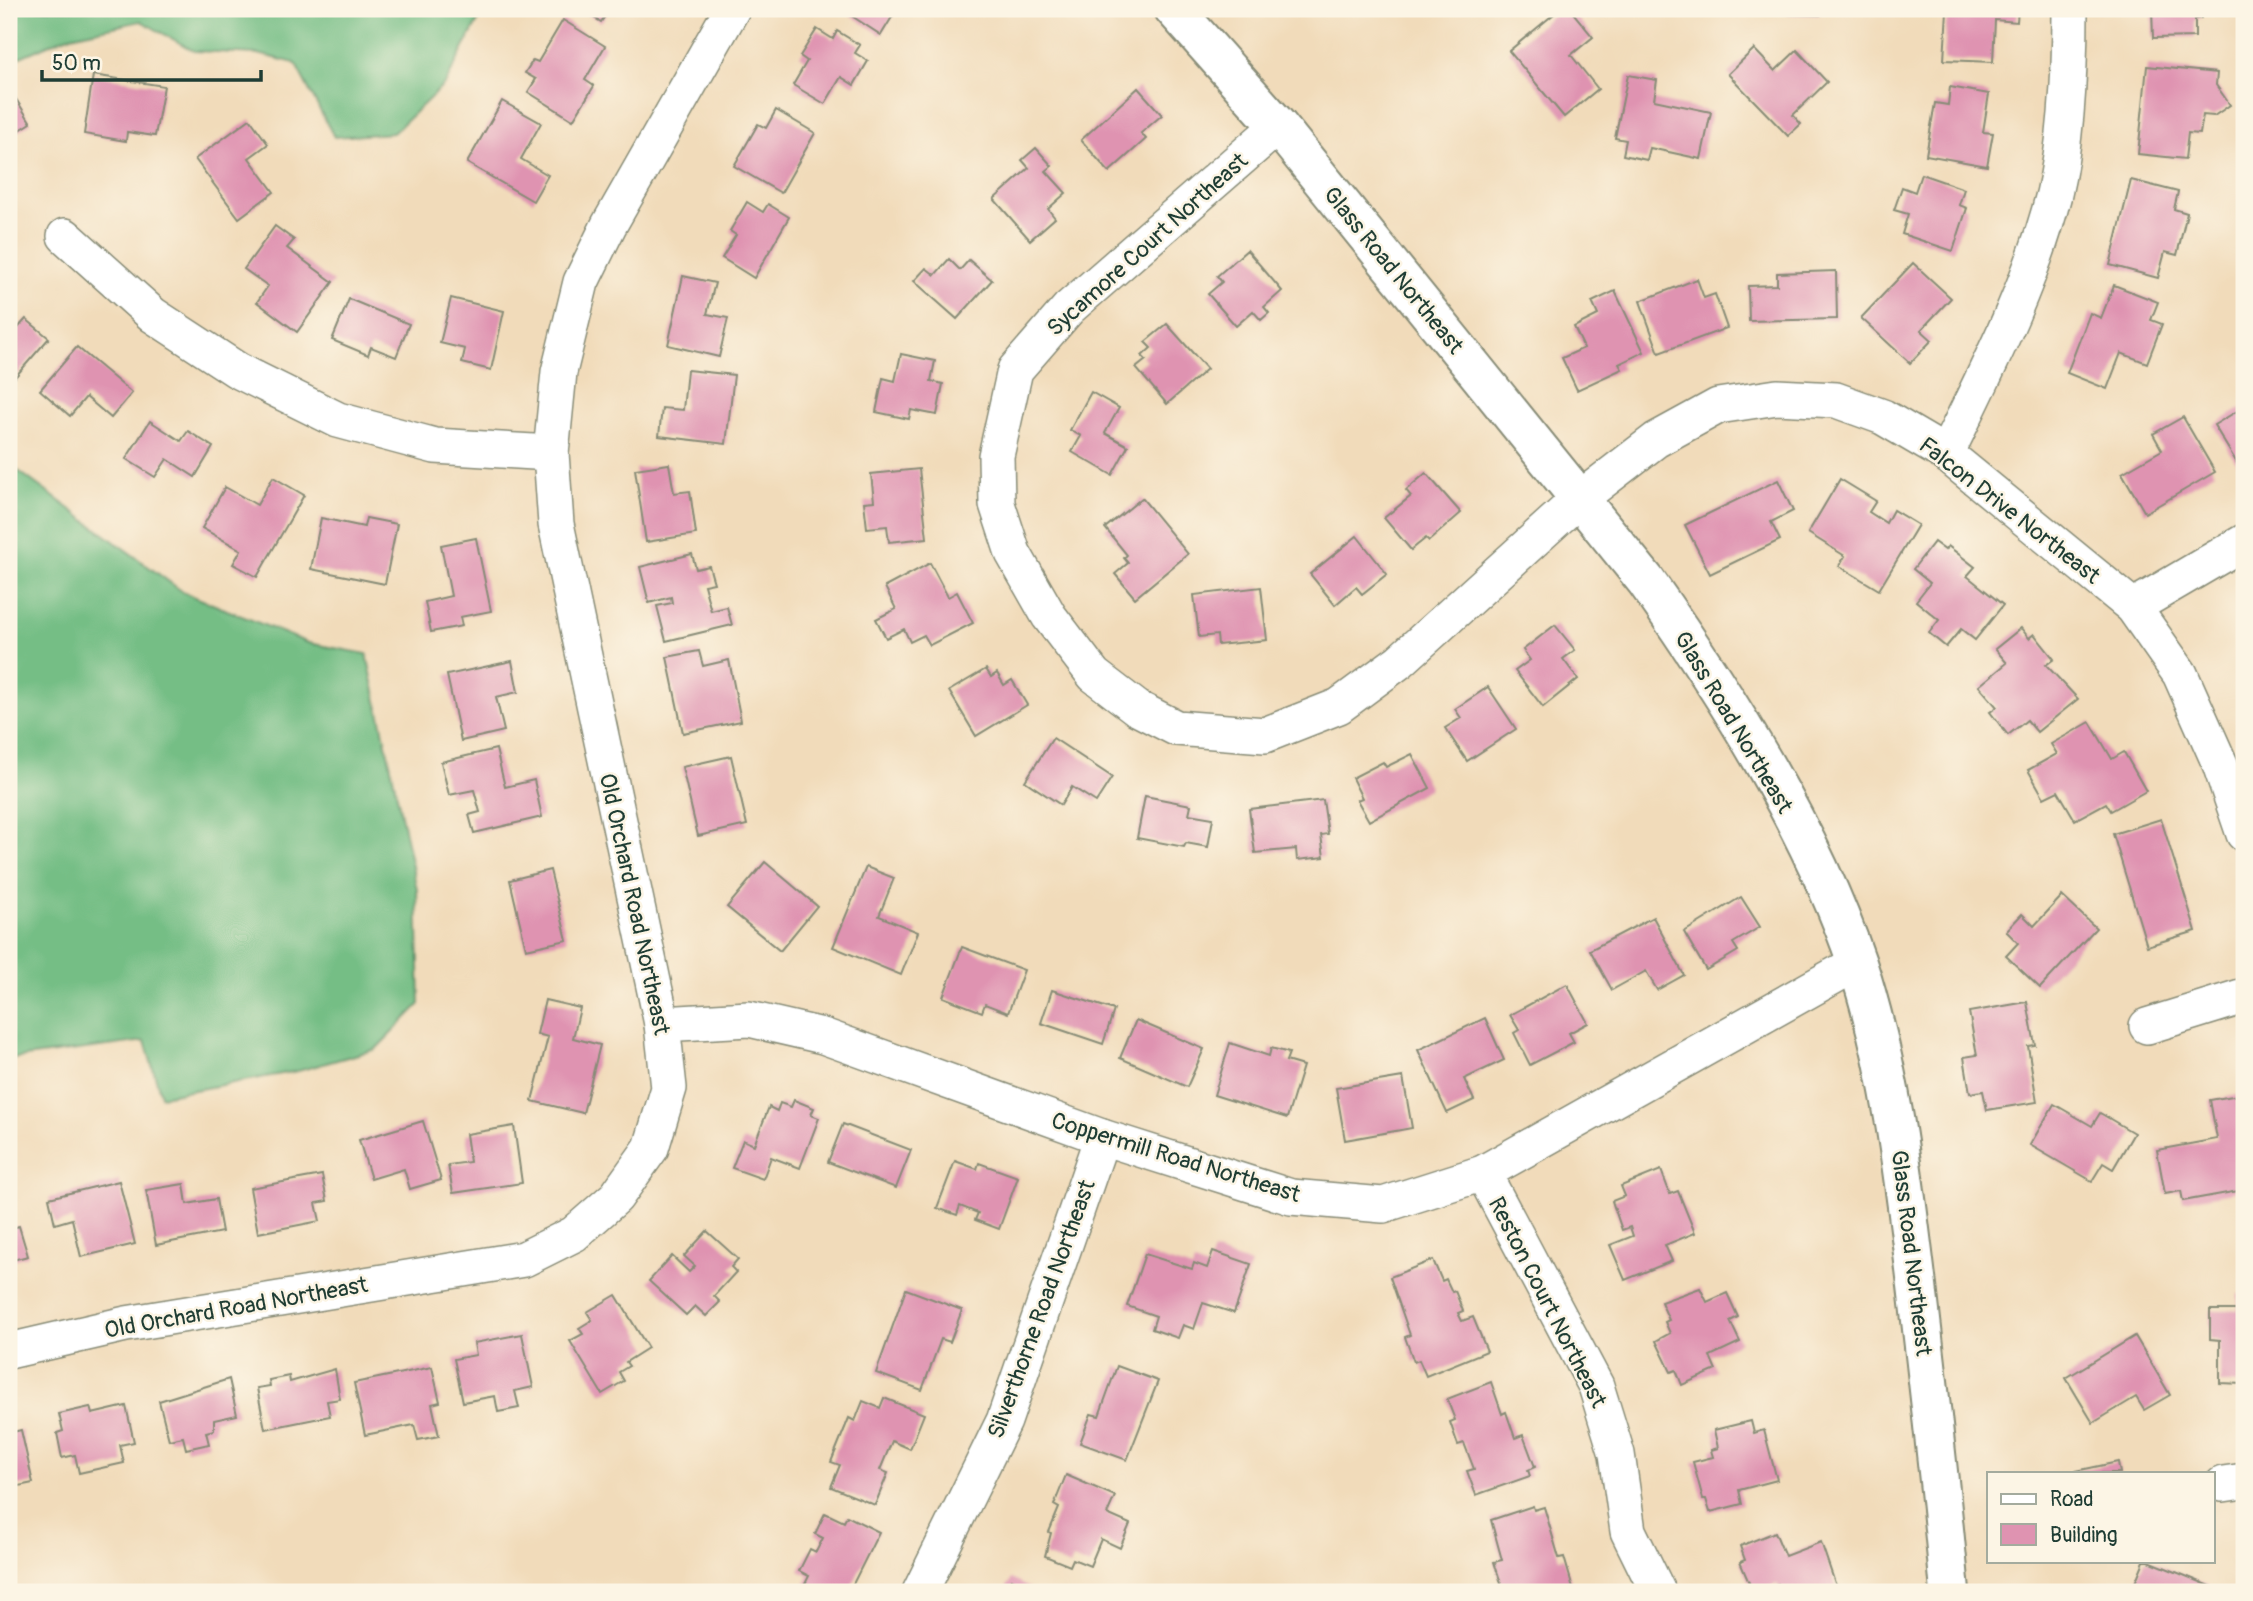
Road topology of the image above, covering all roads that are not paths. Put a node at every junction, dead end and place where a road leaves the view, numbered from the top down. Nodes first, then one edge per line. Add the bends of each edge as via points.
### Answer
1 (733, 9) edge
2 (1174, 9) edge
3 (2070, 9) edge
4 (1278, 126) junction
5 (65, 236) dead end
6 (551, 453) junction
7 (1946, 454) junction
8 (1578, 500) junction
9 (2244, 542) edge
10 (2133, 607) junction
11 (2244, 834) edge
12 (1857, 963) junction
13 (2244, 996) edge
14 (662, 1024) junction
15 (2147, 1026) dead end
16 (1102, 1137) junction
17 (1483, 1173) junction
18 (9, 1351) edge
19 (920, 1592) edge
20 (1658, 1592) edge
21 (1950, 1592) edge

1 - 6 street, Old Orchard Road Northeast via 581,282 559,372
2 - 4 street, Glass Road Northeast
3 - 7 street via 2070,68 2054,193 2011,321
4 - 8 street, Glass Road Northeast
4 - 8 street, Sycamore Court Northeast via 1069,308 1015,370 996,456 997,504 1013,553 1049,616 1094,676 1137,708 1176,728 1265,735 1339,706 1400,661
5 - 6 street via 153,315 237,370 338,420 435,446
6 - 14 street, Old Orchard Road Northeast via 555,524
7 - 8 street, Falcon Drive Northeast via 1883,416 1836,400 1777,397 1718,406 1656,440
7 - 10 street, Falcon Drive Northeast
8 - 12 street, Glass Road Northeast via 1646,582 1702,660 1777,789
9 - 10 street
10 - 11 street, Falcon Drive Northeast via 2180,674 2220,764
12 - 17 street, Coppermill Road Northeast
12 - 21 street, Glass Road Northeast via 1903,1165
13 - 15 street
14 - 16 street, Coppermill Road Northeast via 749,1019 823,1036
14 - 18 street, Old Orchard Road Northeast via 669,1088 651,1148 616,1197 574,1234 524,1259 126,1324
16 - 17 street, Coppermill Road Northeast via 1291,1197 1383,1205
16 - 19 street, Silverthorne Road Northeast via 1004,1421
17 - 20 street, Reston Court Northeast via 1596,1386 1617,1454 1628,1531

